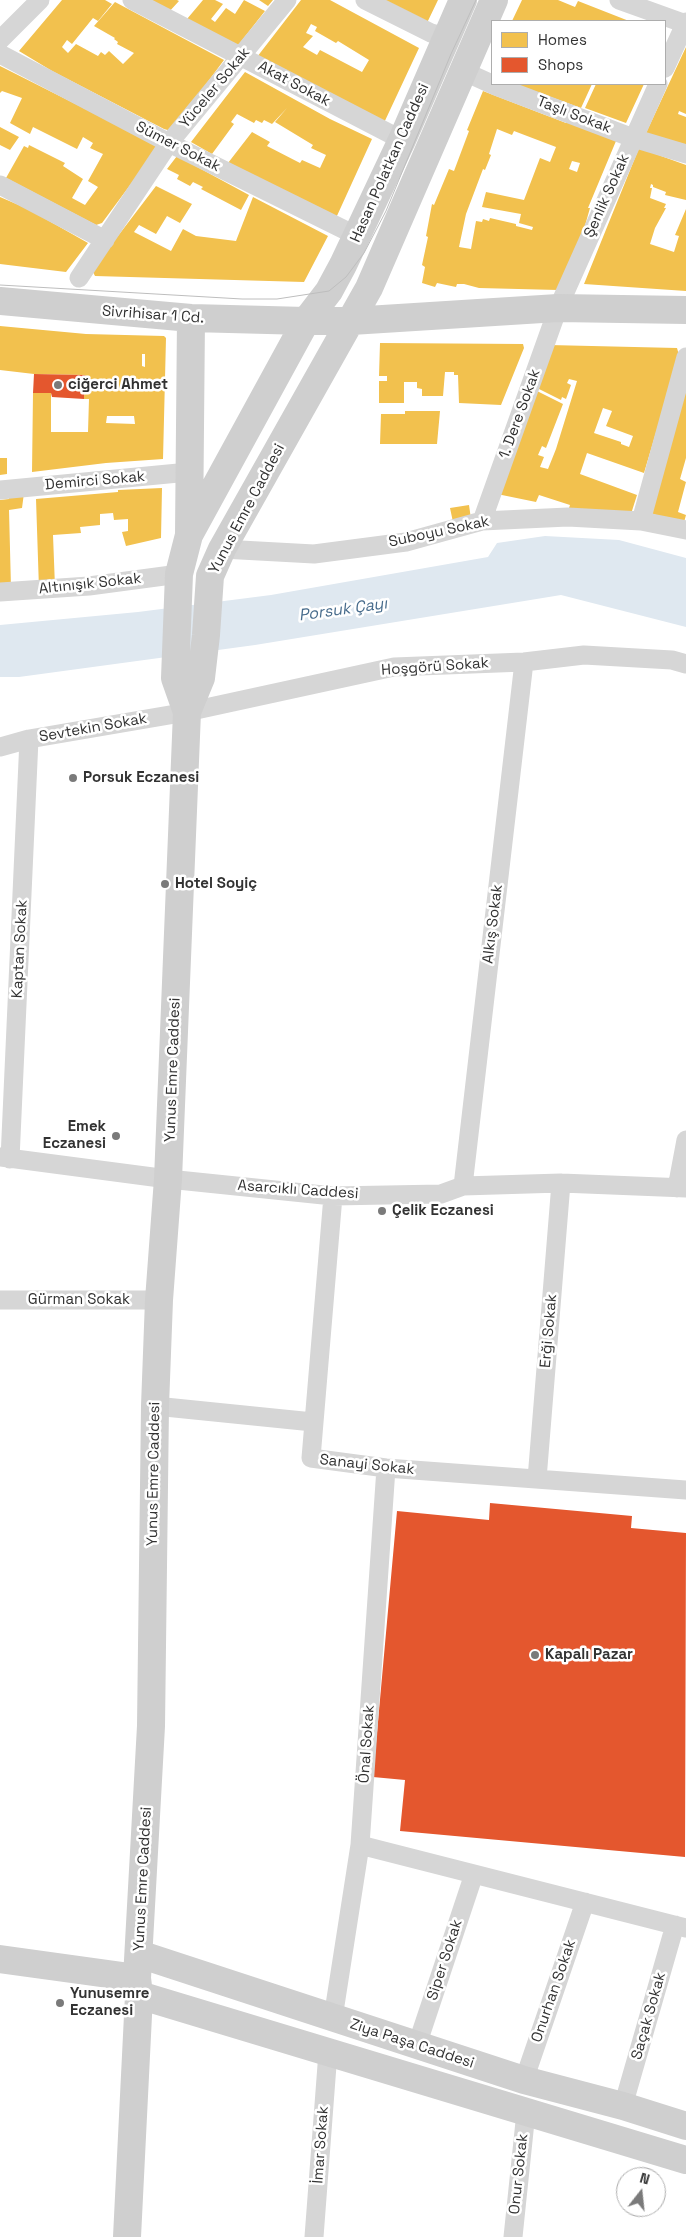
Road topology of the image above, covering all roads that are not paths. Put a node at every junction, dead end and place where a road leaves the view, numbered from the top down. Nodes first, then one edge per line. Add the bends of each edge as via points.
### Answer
1 (40, 0) edge
2 (132, 0) edge
3 (287, 0) edge
4 (365, 0) edge
5 (463, 0) edge
6 (494, 0) edge
7 (619, 0) edge
8 (686, 24) edge
9 (446, 37) junction
10 (0, 40) edge
11 (0, 54) edge
12 (241, 56) junction
13 (666, 66) edge
14 (463, 71) junction
15 (491, 84) edge
16 (494, 85) edge
17 (658, 85) edge
18 (633, 138) junction
19 (402, 140) junction
20 (169, 143) junction
21 (686, 154) edge
22 (0, 185) edge
23 (358, 236) junction
24 (105, 240) junction
25 (79, 278) dead end
26 (0, 301) edge
27 (558, 308) junction
28 (686, 310) edge
29 (191, 318) junction
30 (306, 320) junction
31 (351, 321) junction
32 (686, 358) edge
33 (189, 472) junction
34 (0, 490) edge
35 (482, 521) junction
36 (642, 521) junction
37 (686, 530) edge
38 (189, 535) junction
39 (222, 549) junction
40 (179, 574) junction
41 (0, 592) edge
42 (524, 662) junction
43 (686, 664) edge
44 (187, 712) junction
45 (30, 739) junction
46 (0, 747) edge
47 (686, 1140) edge
48 (5, 1158) edge
49 (168, 1179) junction
50 (561, 1184) junction
51 (463, 1186) junction
52 (682, 1188) edge
53 (333, 1196) junction
54 (0, 1300) edge
55 (159, 1300) junction
56 (155, 1406) junction
57 (313, 1422) junction
58 (386, 1468) junction
59 (537, 1479) junction
60 (686, 1490) edge
61 (360, 1845) junction
62 (474, 1874) junction
63 (585, 1902) junction
64 (681, 1927) edge
65 (0, 1959) edge
66 (138, 1976) junction
67 (333, 2018) junction
68 (417, 2045) junction
69 (328, 2052) junction
70 (524, 2080) junction
71 (624, 2106) junction
72 (526, 2112) junction
73 (686, 2126) edge
74 (686, 2160) edge
75 (127, 2237) edge
76 (314, 2237) edge
77 (512, 2237) edge

1 - 10 street
2 - 12 street, Akat Sokak
3 - 12 street, Yüceler Sokak
4 - 9 street via 431,33
5 - 9 main road, Hasan Polatkan Caddesi
6 - 14 main road, Yunus Emre Caddesi
7 - 8 street
8 - 13 street
9 - 19 main road, Hasan Polatkan Caddesi
11 - 20 street, Sümer Sokak
12 - 19 street, Akat Sokak
12 - 20 street, Yüceler Sokak
14 - 15 street, Taşlı Sokak
14 - 31 main road, Yunus Emre Caddesi via 391,238
16 - 18 street, Taşlı Sokak
17 - 18 street, Şenlik Sokak
18 - 21 street, Taşlı Sokak
18 - 27 street, Şenlik Sokak
19 - 23 main road, Hasan Polatkan Caddesi
20 - 23 street, Sümer Sokak
20 - 24 street, Yüceler Sokak
22 - 24 street
23 - 30 main road, Hasan Polatkan Caddesi via 330,291
24 - 25 street, Yüceler Sokak
26 - 29 main road, Sivrihisar 1 Cd.
27 - 28 main road, Sivrihisar 1 Cd.
27 - 31 main road, Sivrihisar 1 Cd.
27 - 35 street, 1. Dere Sokak
29 - 30 main road, Sivrihisar 1 Cd.
29 - 33 main road, Yunus Emre Caddesi
30 - 31 main road, Sivrihisar 1 Cd.
30 - 38 main road, Yunus Emre Caddesi
31 - 39 main road, Yunus Emre Caddesi
32 - 36 street
33 - 34 street, Demirci Sokak
33 - 38 main road, Yunus Emre Caddesi
35 - 36 street, Suboyu Sokak via 568,517
35 - 39 street, Suboyu Sokak via 406,542 314,554
36 - 37 street, Suboyu Sokak
38 - 40 main road, Yunus Emre Caddesi
39 - 44 main road, Yunus Emre Caddesi via 210,576 200,678
40 - 41 street, Altınışık Sokak via 89,586
40 - 44 main road, Yunus Emre Caddesi via 176,678
42 - 43 street, Hoşgörü Sokak via 584,655 672,660
42 - 44 street, Hoşgörü Sokak via 394,667
42 - 51 street, Alkış Sokak
44 - 45 street, Sevtekin Sokak
44 - 49 main road, Yunus Emre Caddesi
45 - 46 street, Sevtekin Sokak
45 - 48 street, Kaptan Sokak
47 - 52 street
48 - 49 street, Asarcıklı Caddesi
49 - 53 street, Asarcıklı Caddesi
49 - 55 main road, Yunus Emre Caddesi
50 - 51 street, Asarcıklı Caddesi
50 - 52 street, Asarcıklı Caddesi
50 - 59 street, Erği Sokak
51 - 53 street, Asarcıklı Caddesi via 441,1194
53 - 57 street, Sanayi Sokak
54 - 55 street, Gürman Sokak
55 - 56 main road, Yunus Emre Caddesi
56 - 57 street
56 - 66 main road, Yunus Emre Caddesi via 150,1726
57 - 58 street, Sanayi Sokak via 311,1458
58 - 59 street, Sanayi Sokak
58 - 61 street, Önal Sokak
59 - 60 street, Sanayi Sokak
61 - 62 street
61 - 67 street, Önal Sokak
62 - 63 street
62 - 68 street, Siper Sokak
63 - 64 street
63 - 70 street, Onurhan Sokak
64 - 71 street, Saçak Sokak
65 - 66 main road, Ziya Paşa Caddesi
66 - 67 main road, Ziya Paşa Caddesi
66 - 69 main road, Ziya Paşa Caddesi
66 - 75 main road, Yunus Emre Caddesi
67 - 68 main road, Ziya Paşa Caddesi
68 - 70 main road, Ziya Paşa Caddesi
69 - 72 main road, Ziya Paşa Caddesi
69 - 76 street, İmar Sokak
70 - 71 main road, Ziya Paşa Caddesi
71 - 73 main road, Ziya Paşa Caddesi
72 - 74 main road, Ziya Paşa Caddesi
72 - 77 street, Onur Sokak

